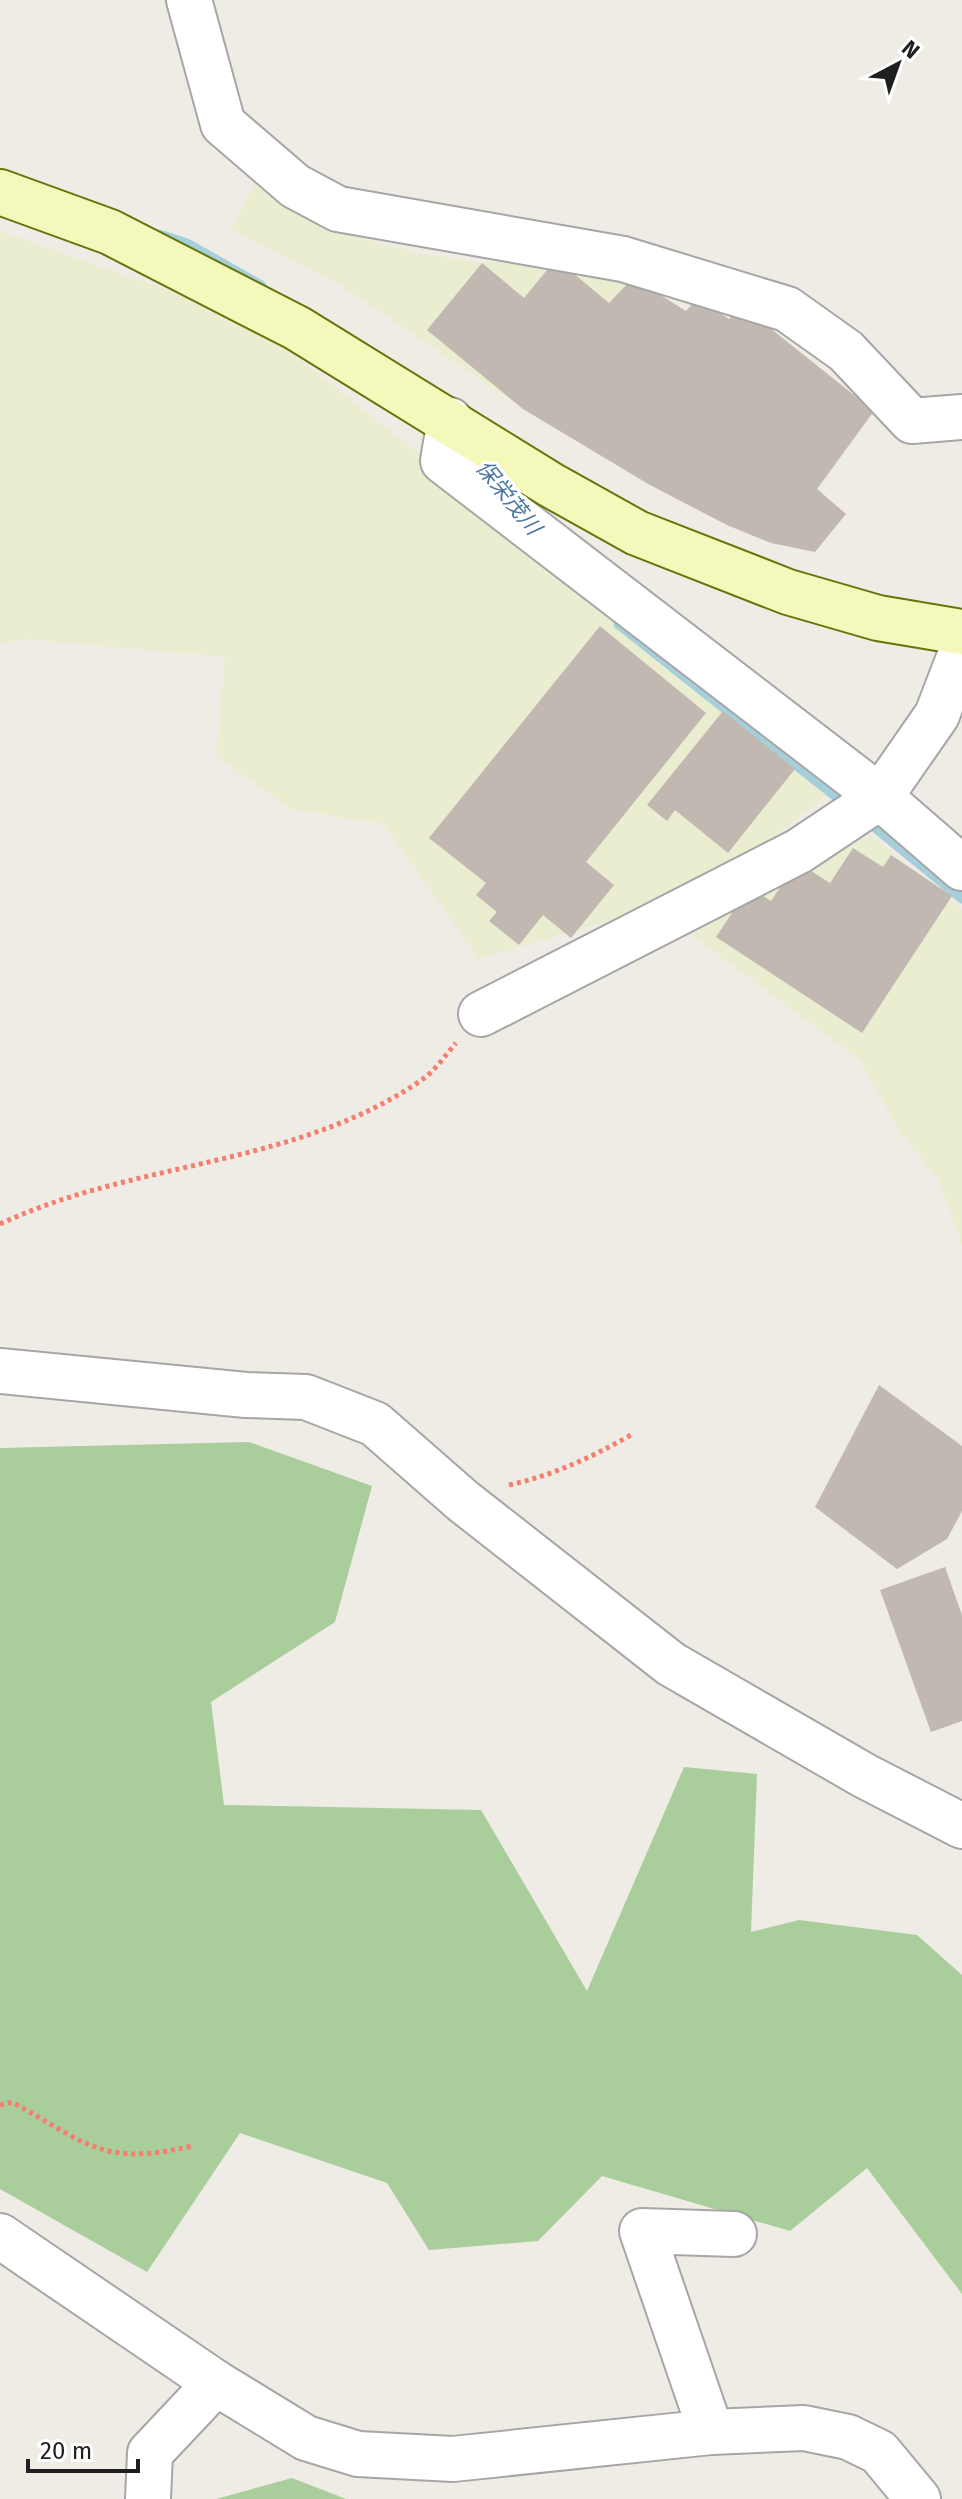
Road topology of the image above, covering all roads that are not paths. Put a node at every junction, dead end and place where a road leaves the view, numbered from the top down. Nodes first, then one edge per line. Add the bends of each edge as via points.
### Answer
1 (189, 0) edge
2 (0, 192) edge
3 (962, 417) edge
4 (450, 420) junction
5 (962, 632) edge
6 (962, 650) edge
7 (880, 797) junction
8 (962, 868) edge
9 (481, 1014) road end
10 (0, 1371) edge
11 (962, 1826) edge
12 (734, 2234) dead end
13 (0, 2236) edge
14 (216, 2383) junction
15 (711, 2432) junction
16 (148, 2499) edge
17 (918, 2499) edge

1 - 3 street via 223,124 295,186 338,209 623,259 787,309 846,351 912,421
2 - 4 street via 110,232 297,328
4 - 5 street via 637,533 788,592 878,618
4 - 7 street via 443,461
6 - 7 street via 937,715
7 - 8 street
7 - 9 street via 799,851
10 - 11 street via 306,1397 375,1424 463,1501 671,1664
12 - 15 street via 642,2231
13 - 14 street
14 - 15 street via 306,2438 358,2454 453,2459
14 - 16 street via 150,2453
15 - 17 street via 804,2428 848,2437 879,2452

